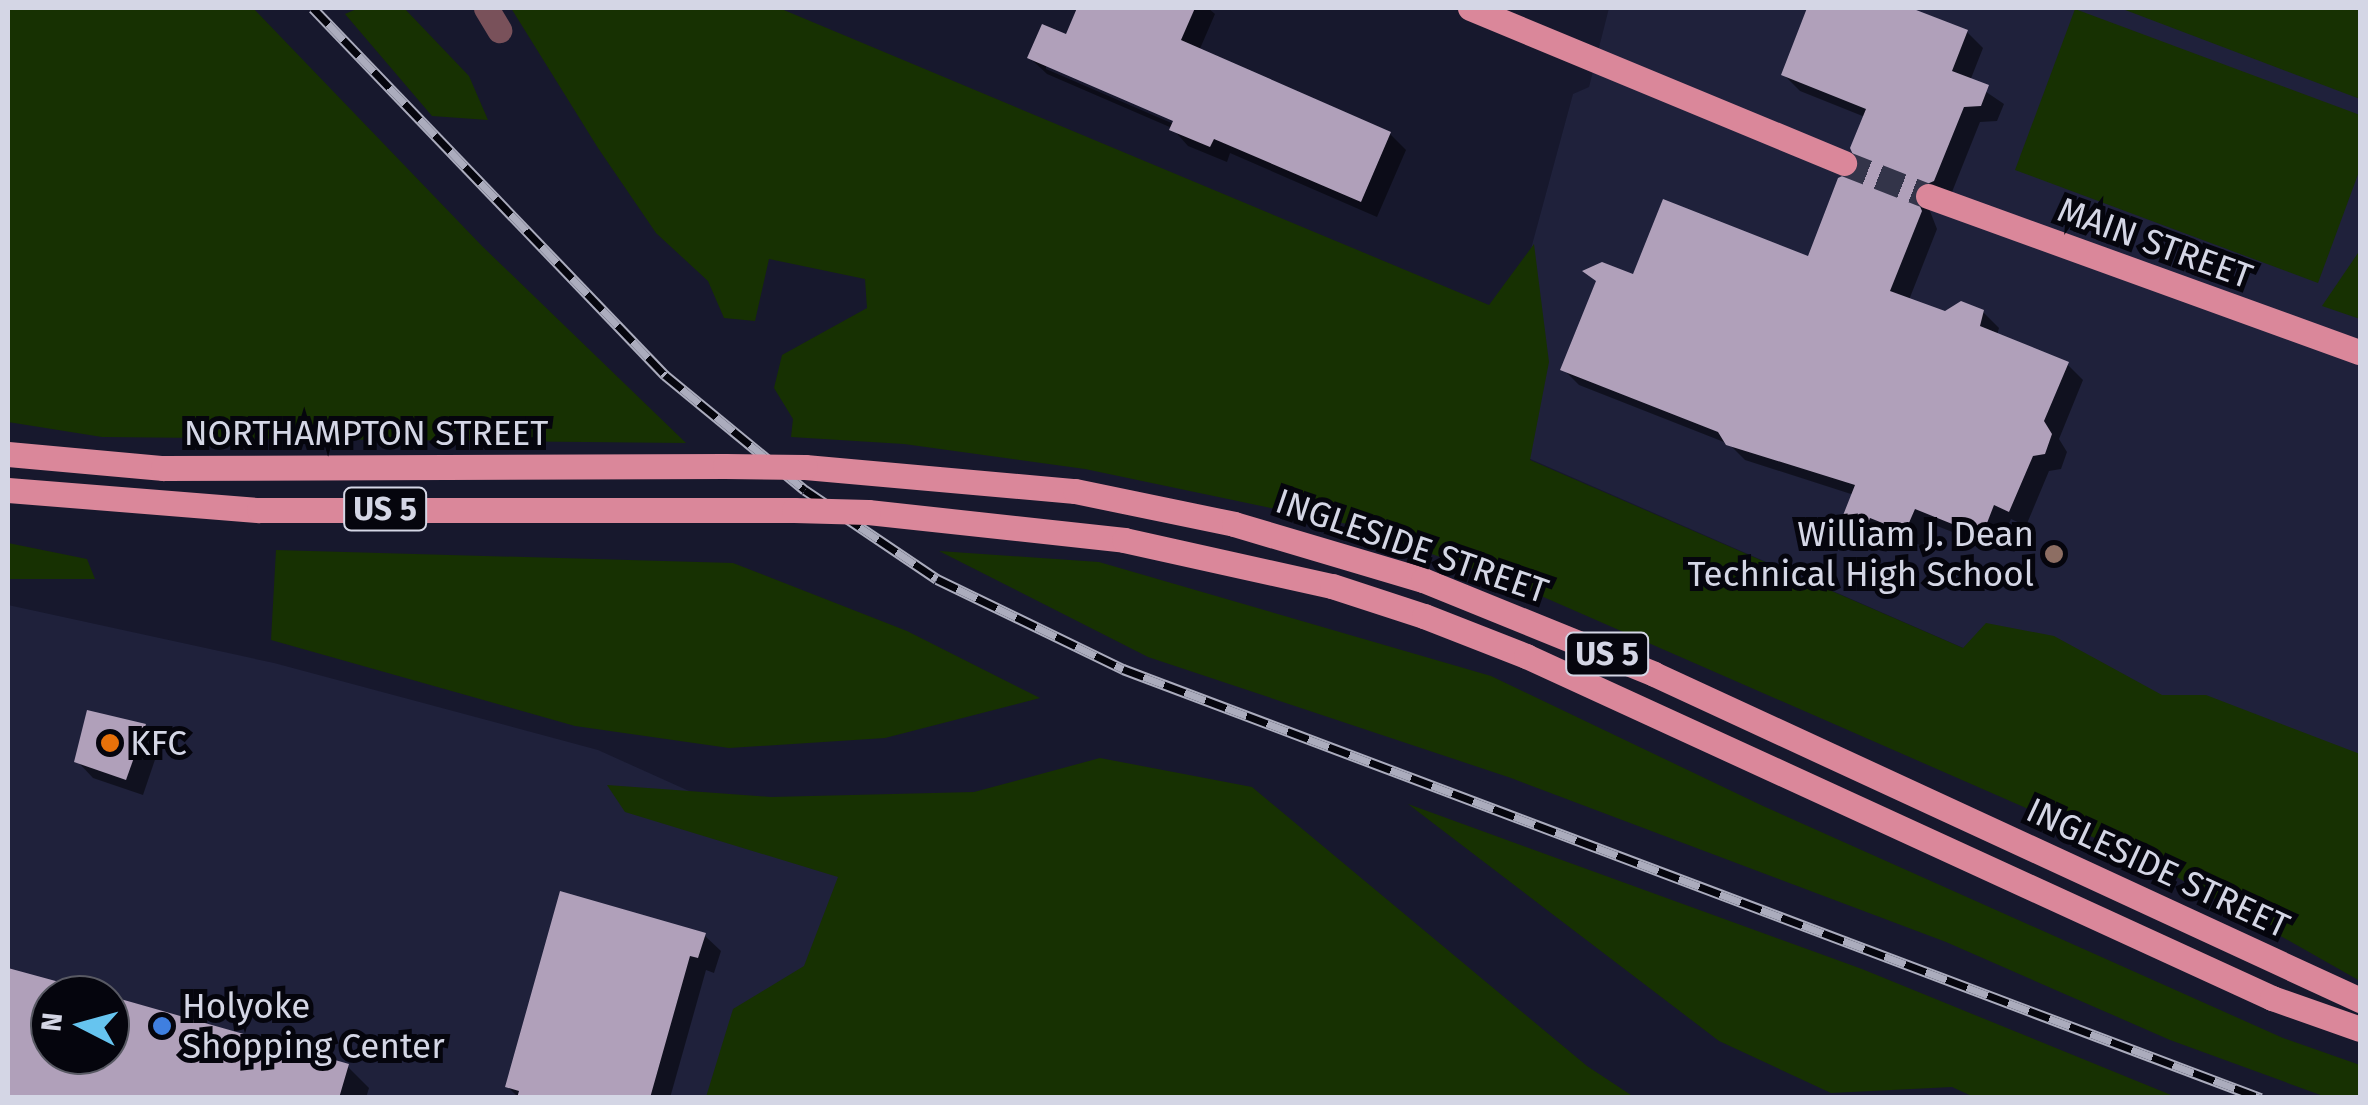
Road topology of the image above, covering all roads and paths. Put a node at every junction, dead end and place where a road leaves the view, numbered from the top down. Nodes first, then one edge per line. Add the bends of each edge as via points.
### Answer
1 (486, 8) edge
2 (1470, 8) edge
3 (499, 30) dead end
4 (1844, 163) tunnel mouth
5 (1928, 196) tunnel mouth
6 (2360, 352) edge
7 (8, 454) edge
8 (725, 466) joint
9 (8, 490) edge
10 (762, 508) joint
11 (2360, 1000) edge
12 (2360, 1029) edge

1 - 3 street
2 - 4 main road
5 - 6 main road, MAIN STREET
7 - 8 main road, NORTHAMPTON STREET / US 5 via 163,468
8 - 11 main road, INGLESIDE STREET / US 5, bridge via 1074,491 1251,528 1423,580 1654,674
9 - 10 main road, NORTHAMPTON STREET / US 5 via 258,510
10 - 12 main road, INGLESIDE STREET / US 5, bridge via 868,512 1124,540 1332,586 1544,664 2272,998

